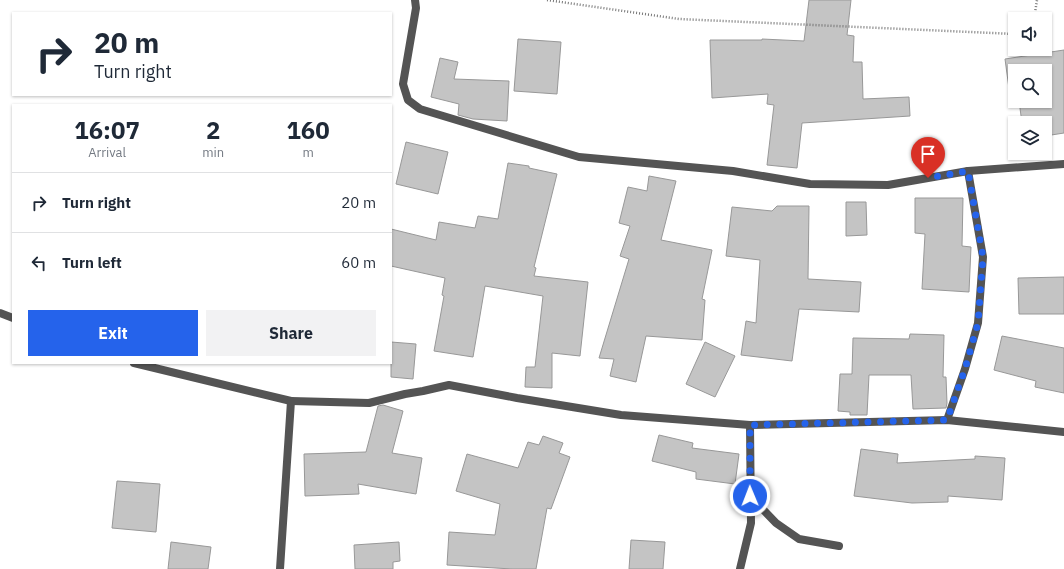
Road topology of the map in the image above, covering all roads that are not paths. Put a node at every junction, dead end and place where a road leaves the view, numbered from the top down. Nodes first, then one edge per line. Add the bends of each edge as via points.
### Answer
1 (414, 0) edge
2 (1064, 164) edge
3 (968, 171) junction
4 (0, 313) edge
5 (12, 318) edge
6 (138, 364) edge
7 (291, 401) junction
8 (947, 420) junction
9 (750, 425) junction
10 (1064, 432) edge
11 (750, 496) junction
12 (839, 546) dead end
13 (280, 569) edge
14 (740, 569) edge

1 - 3 street via 416,8 403,84 408,100 420,109 578,157 733,171 810,184 888,185
2 - 3 street
3 - 8 street via 983,257 978,323
4 - 5 street
6 - 7 street
7 - 9 street via 369,403 449,385 621,415
7 - 13 street
8 - 9 street
8 - 10 street
9 - 11 street
11 - 12 street via 776,523 799,539
11 - 14 street via 751,523

